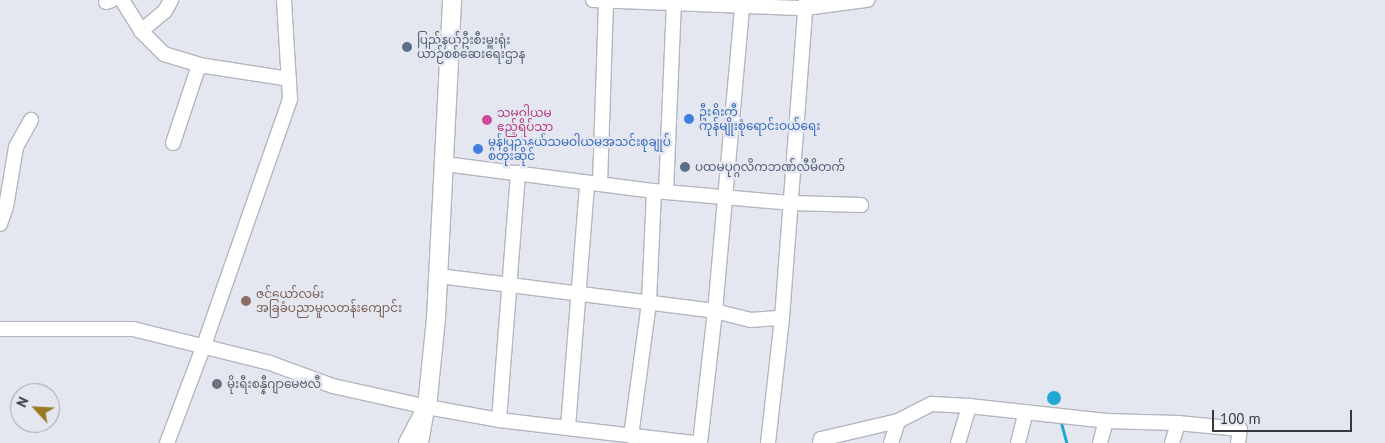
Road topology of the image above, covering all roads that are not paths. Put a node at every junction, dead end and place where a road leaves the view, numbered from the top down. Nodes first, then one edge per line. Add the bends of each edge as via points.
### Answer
1 (122, 0) edge
2 (171, 0) edge
3 (284, 0) edge
4 (452, 0) edge
5 (593, 0) edge
6 (606, 0) edge
7 (867, 0) edge
8 (673, 2) edge
9 (743, 3) edge
10 (805, 4) edge
11 (141, 31) junction
12 (199, 65) junction
13 (288, 79) junction
14 (31, 120) dead end
15 (173, 143) dead end
16 (444, 164) junction
17 (518, 173) junction
18 (593, 184) junction
19 (660, 192) junction
20 (725, 197) junction
21 (792, 203) junction
22 (861, 205) dead end
23 (0, 224) edge
24 (439, 276) junction
25 (508, 285) junction
26 (578, 293) junction
27 (648, 302) junction
28 (715, 311) junction
29 (782, 318) junction
30 (0, 329) edge
31 (204, 346) junction
32 (968, 406) junction
33 (427, 407) junction
34 (1026, 412) junction
35 (499, 420) junction
36 (898, 421) junction
37 (1106, 421) junction
38 (1178, 423) junction
39 (568, 427) junction
40 (631, 436) junction
41 (167, 443) edge
42 (408, 443) edge
43 (421, 443) edge
44 (698, 443) edge
45 (768, 443) edge
46 (820, 443) edge
47 (891, 443) edge
48 (958, 443) edge
49 (1018, 443) edge
50 (1100, 443) edge
51 (1172, 443) edge
52 (1238, 443) edge

1 - 11 street
2 - 11 street via 165,11
3 - 13 street
4 - 16 main road
5 - 6 street
6 - 8 street
6 - 18 street
7 - 10 street
8 - 9 street
8 - 19 street
9 - 10 street
9 - 20 street
10 - 21 street
11 - 12 street via 164,54
12 - 13 street
12 - 15 street
13 - 31 street via 290,99
14 - 23 street via 16,147
16 - 17 street
16 - 24 main road
17 - 18 street
17 - 25 street
18 - 19 street
18 - 26 street
19 - 20 street
19 - 27 street
20 - 21 street
20 - 28 street
21 - 22 street
21 - 29 street
24 - 25 street
24 - 33 main road
25 - 26 street
25 - 35 street
26 - 27 street
26 - 39 street
27 - 28 street
27 - 40 street
28 - 29 street via 750,320
28 - 44 street
29 - 45 street
30 - 31 street via 133,329
31 - 33 street via 270,363 333,386
31 - 41 street
32 - 34 street
32 - 36 street via 932,404
32 - 48 street
33 - 35 street
33 - 42 main road
33 - 43 street
34 - 37 street
34 - 49 street
35 - 39 street
36 - 46 street via 821,439
36 - 47 street
37 - 38 street
37 - 50 street
38 - 51 street
38 - 52 street via 1240,429
39 - 40 street
40 - 44 street

